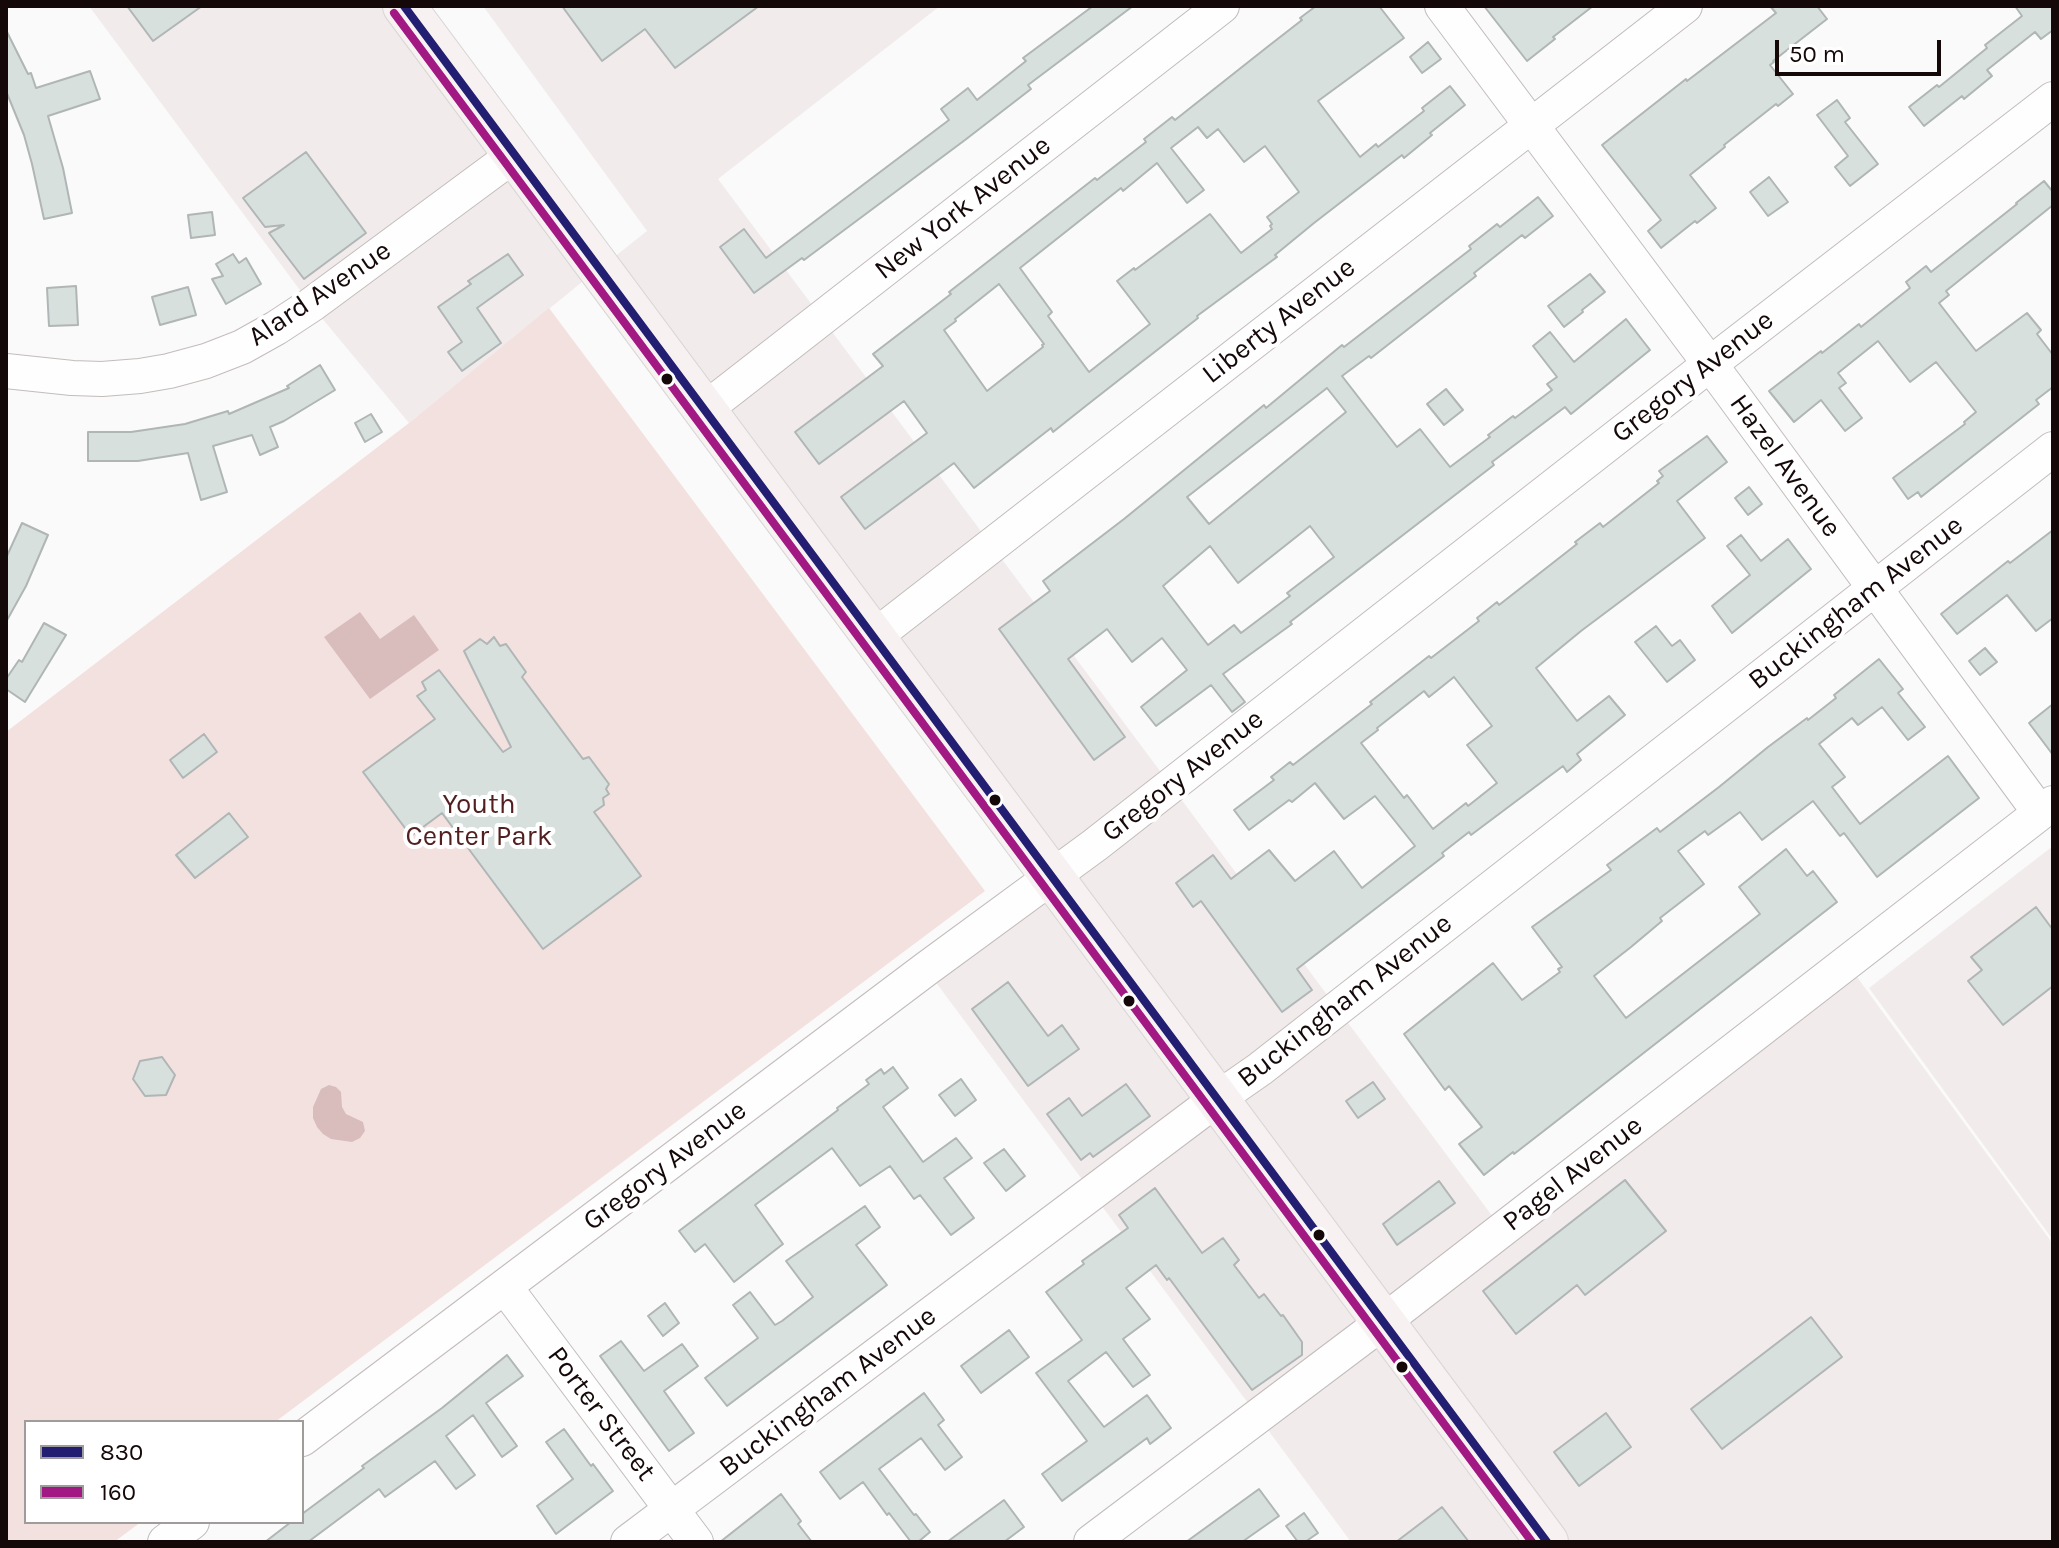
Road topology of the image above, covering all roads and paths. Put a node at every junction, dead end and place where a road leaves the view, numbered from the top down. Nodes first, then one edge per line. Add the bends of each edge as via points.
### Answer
1 (404, 6) edge
2 (1222, 6) edge
3 (1442, 6) edge
4 (1685, 6) edge
5 (2053, 99) edge
6 (1531, 125) junction
7 (514, 155) junction
8 (1710, 364) junction
9 (6, 371) edge
10 (704, 410) junction
11 (2053, 449) edge
12 (1875, 588) junction
13 (874, 637) junction
14 (2046, 808) edge
15 (1051, 876) junction
16 (1217, 1099) junction
17 (505, 1287) junction
18 (1383, 1322) junction
19 (304, 1438) edge
20 (672, 1509) junction
21 (189, 1524) edge
22 (165, 1542) edge
23 (628, 1542) edge
24 (696, 1542) edge
25 (1091, 1542) edge
26 (1547, 1542) edge

1 - 7 main road
2 - 10 street, New York Avenue
3 - 6 street, Hazel Avenue
4 - 6 street, Liberty Avenue
5 - 8 street, Gregory Avenue
6 - 8 street, Hazel Avenue
6 - 13 street, Liberty Avenue
7 - 9 street, Alard Avenue via 311,305 242,347 140,376
7 - 10 main road
8 - 12 street, Hazel Avenue
8 - 15 street, Gregory Avenue
10 - 13 main road
11 - 12 street, Buckingham Avenue
12 - 14 street, Hazel Avenue
12 - 16 street, Buckingham Avenue
13 - 15 main road
14 - 18 street, Pagel Avenue
15 - 16 main road
15 - 17 street, Gregory Avenue
16 - 18 main road
16 - 20 street, Buckingham Avenue
17 - 19 street, Gregory Avenue
17 - 20 street, Porter Street
18 - 25 street, Pagel Avenue
18 - 26 main road
20 - 23 street, Buckingham Avenue
20 - 24 street, Porter Street
21 - 22 street

